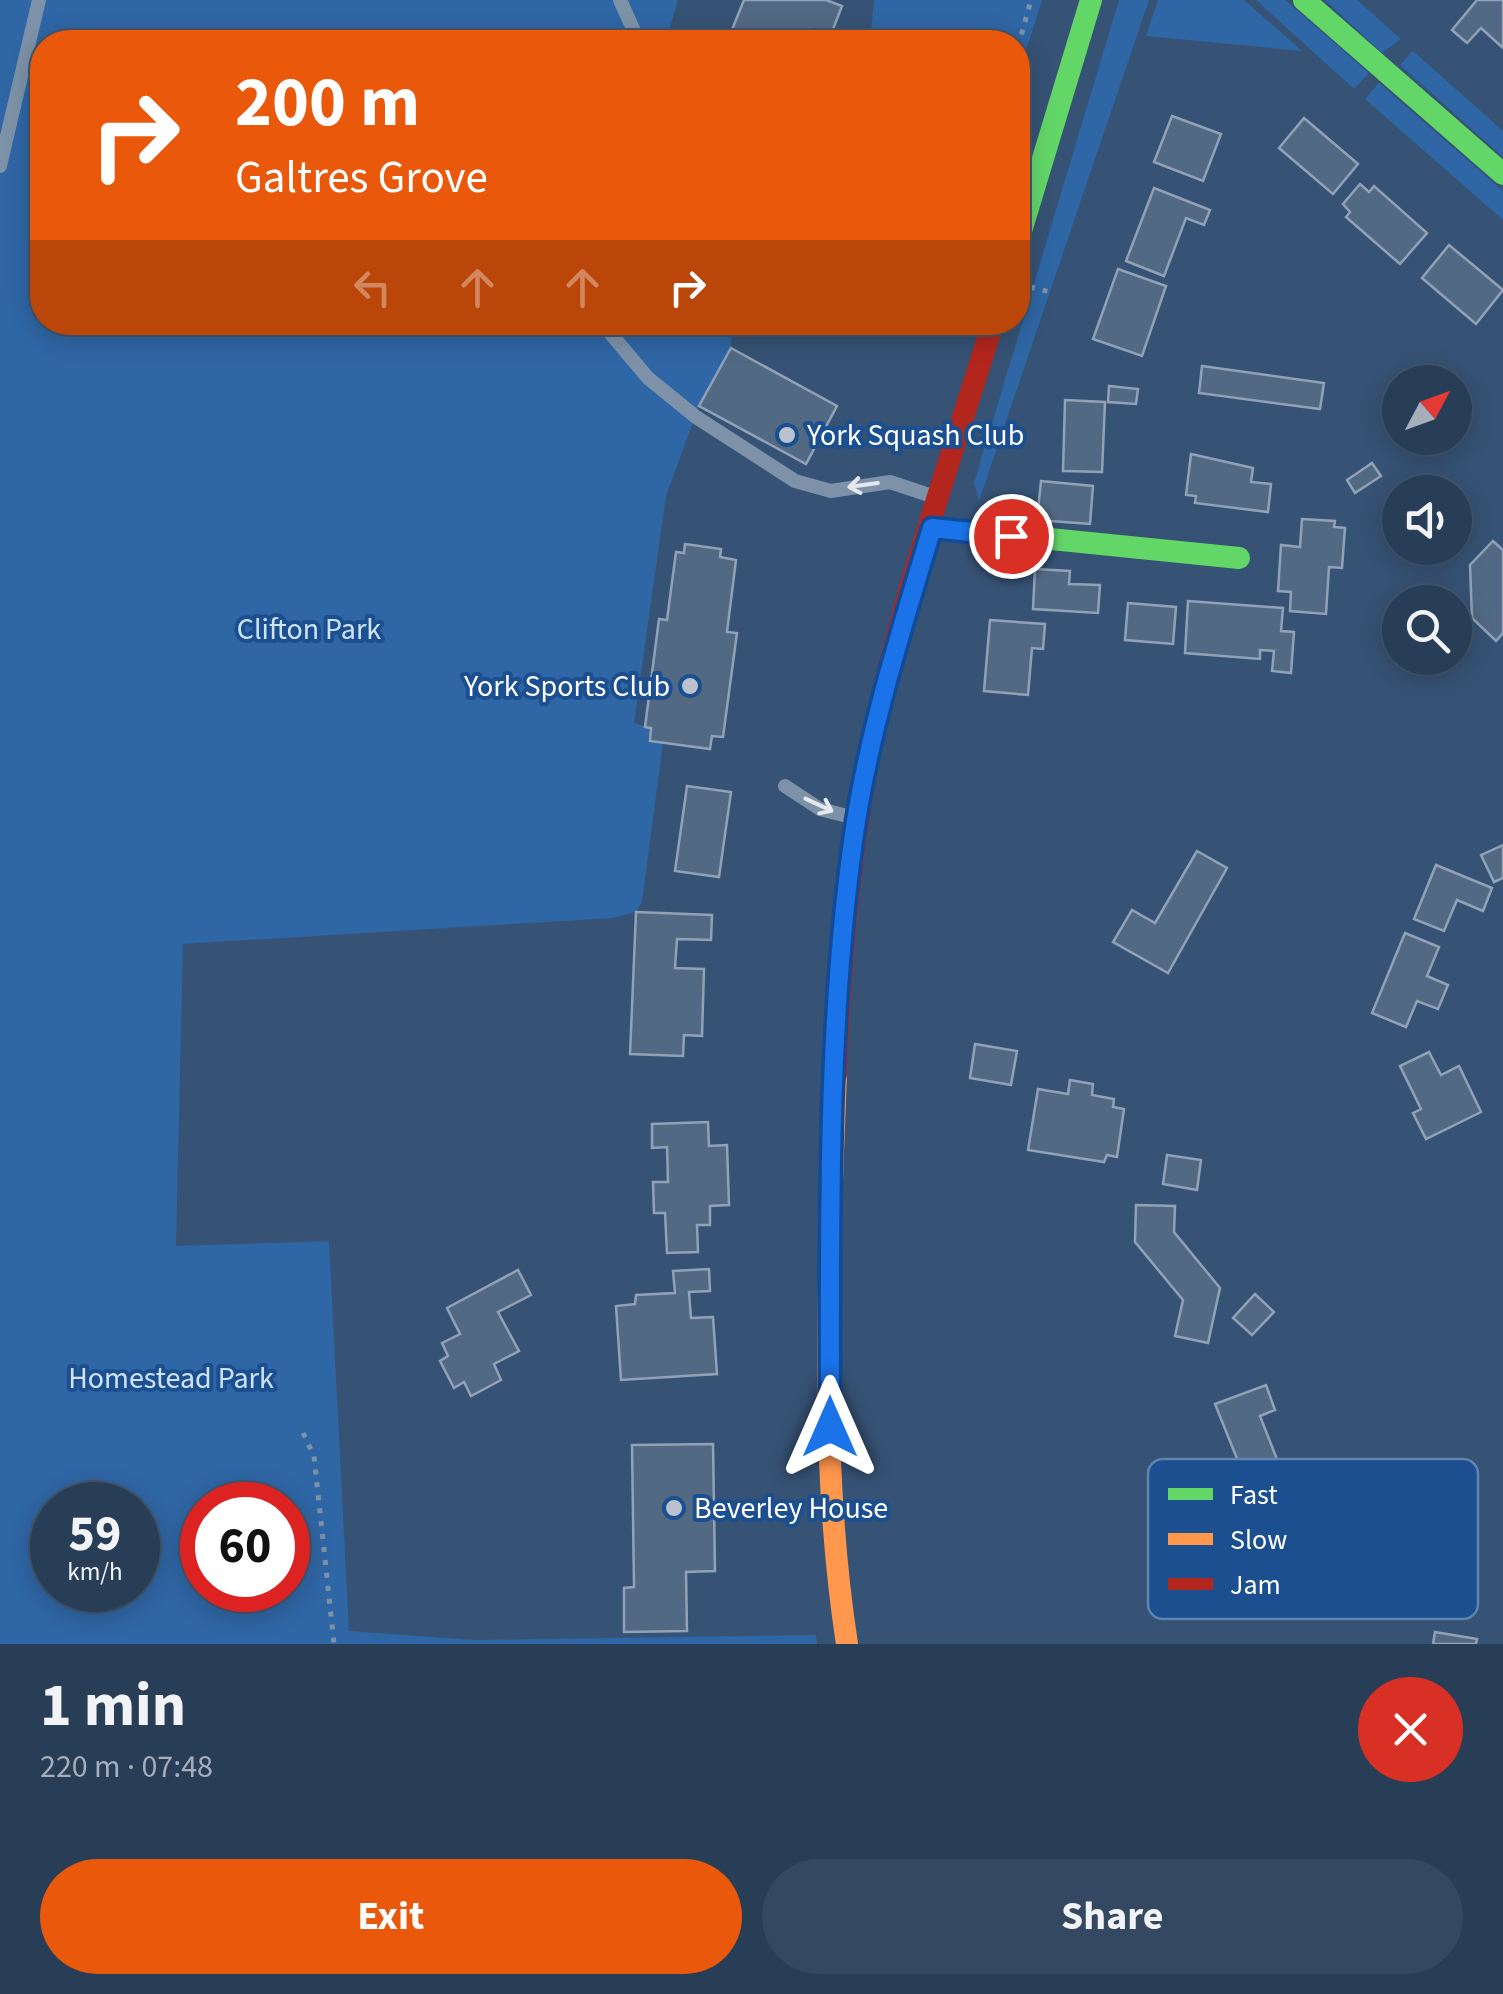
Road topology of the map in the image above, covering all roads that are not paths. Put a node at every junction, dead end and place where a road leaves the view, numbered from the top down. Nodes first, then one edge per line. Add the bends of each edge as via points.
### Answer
1 (39, 0) edge
2 (620, 0) edge
3 (1090, 0) edge
4 (1304, 0) edge
5 (32, 30) edge
6 (634, 30) edge
7 (30, 38) edge
8 (0, 166) edge
9 (1503, 174) edge
10 (1030, 200) edge
11 (612, 335) edge
12 (989, 335) edge
13 (940, 499) junction
14 (932, 528) junction
15 (1240, 558) dead end
16 (785, 786) dead end
17 (857, 818) junction
18 (847, 1644) edge

1 - 5 lane
2 - 6 lane
3 - 10 main road
4 - 9 main road
7 - 8 lane
13 -> 11 lane via 890,482 812,488 696,417 648,378
12 - 13 main road
13 - 14 main road
14 - 15 main road
14 - 17 main road via 876,722
16 -> 17 lane via 820,809
17 - 18 main road via 842,976 830,1296 833,1504

